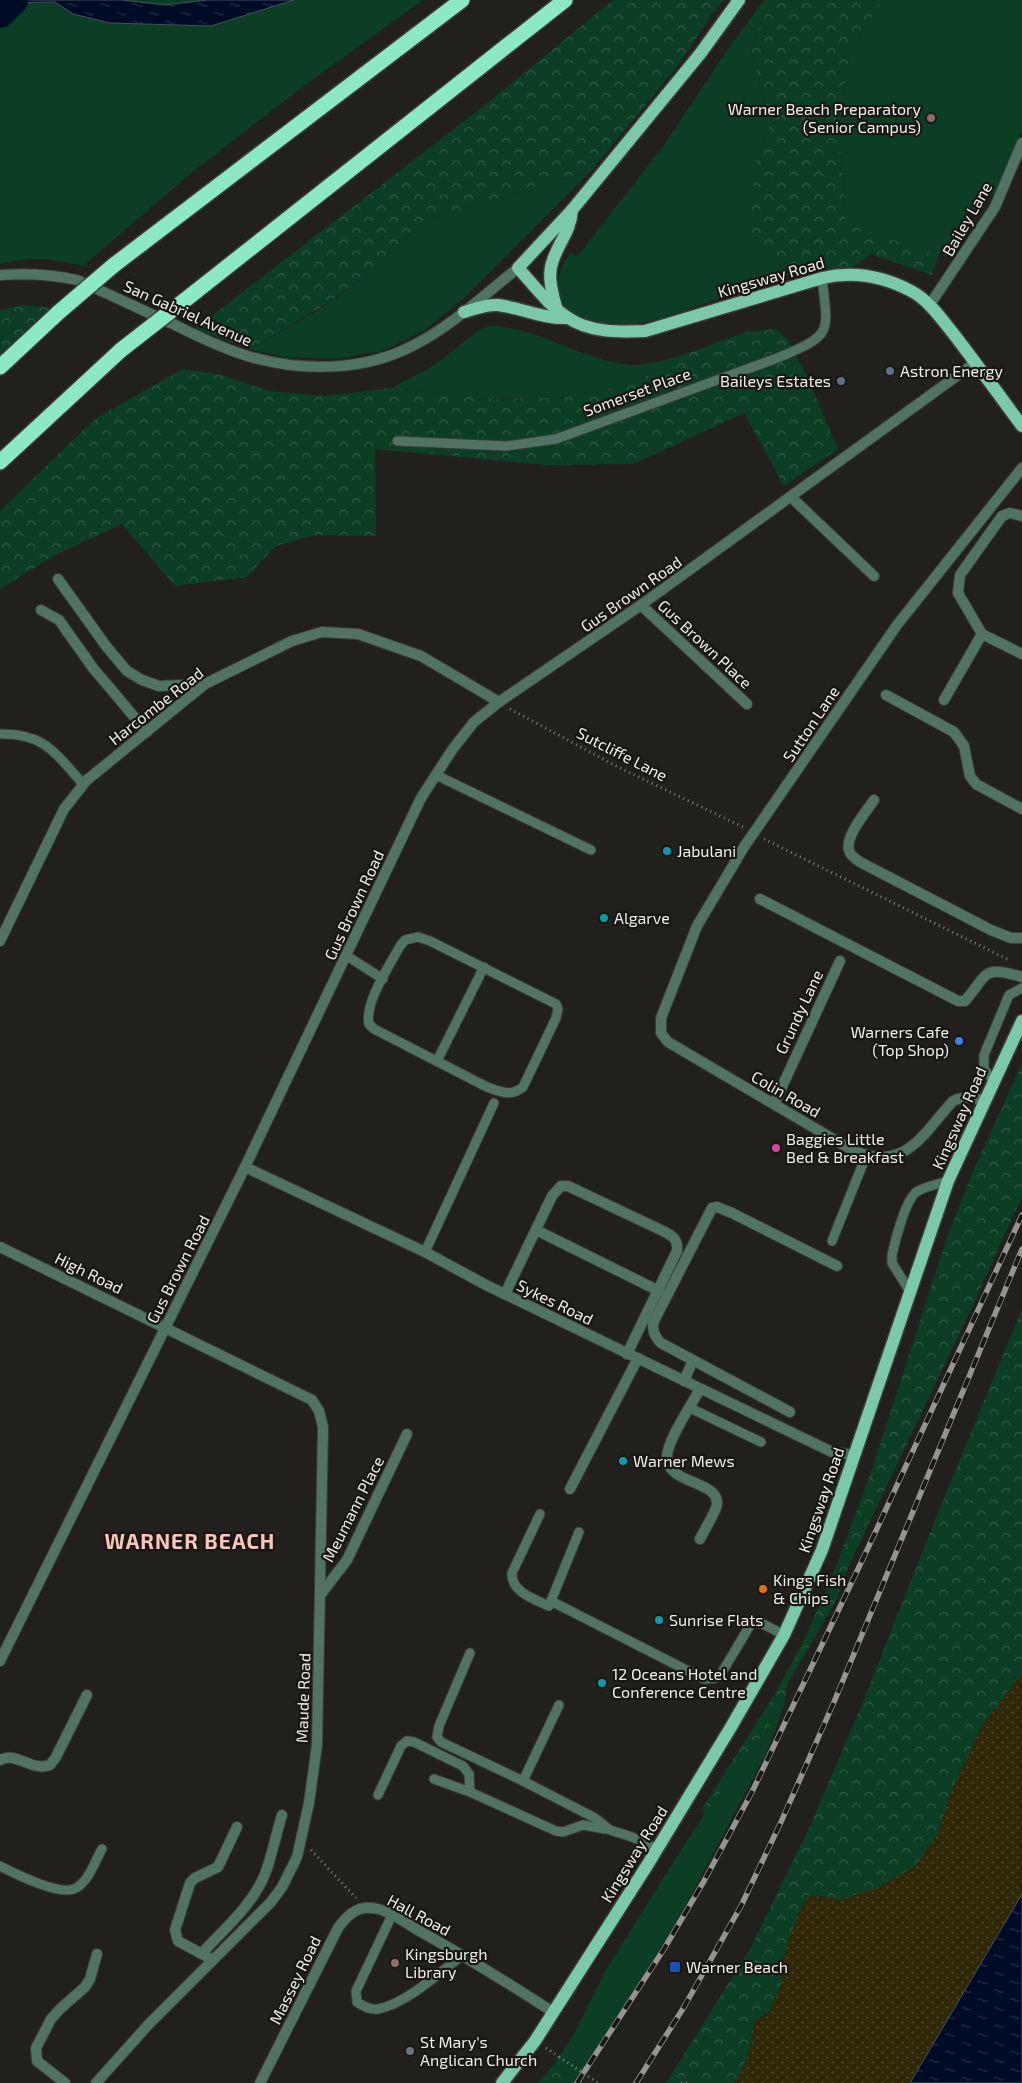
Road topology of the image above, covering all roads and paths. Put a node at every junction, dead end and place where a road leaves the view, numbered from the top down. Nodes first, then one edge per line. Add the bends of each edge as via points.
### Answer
1 (462, 0) edge
2 (565, 0) edge
3 (739, 0) edge
4 (1022, 143) edge
5 (572, 210) junction
6 (518, 268) junction
7 (0, 275) edge
8 (822, 278) junction
9 (929, 306) junction
10 (557, 308) junction
11 (464, 312) junction
12 (567, 318) junction
13 (976, 362) junction
14 (0, 367) edge
15 (1022, 426) edge
16 (397, 441) dead end
17 (0, 462) edge
18 (1021, 472) edge
19 (791, 497) junction
20 (1022, 516) edge
21 (874, 576) dead end
22 (58, 578) dead end
23 (642, 605) junction
24 (41, 610) dead end
25 (982, 634) junction
26 (1022, 654) edge
27 (205, 684) junction
28 (886, 695) dead end
29 (944, 700) dead end
30 (499, 702) junction
31 (747, 704) dead end
32 (147, 732) junction
33 (0, 734) edge
34 (436, 775) junction
35 (83, 784) junction
36 (874, 800) dead end
37 (1022, 808) edge
38 (736, 824) dead end
39 (764, 838) dead end
40 (591, 850) dead end
41 (760, 900) dead end
42 (1022, 938) edge
43 (0, 941) edge
44 (1000, 955) dead end
45 (348, 956) junction
46 (840, 961) dead end
47 (484, 967) junction
48 (1022, 977) edge
49 (383, 979) junction
50 (1022, 988) edge
51 (661, 1018) joint
52 (1022, 1021) edge
53 (437, 1061) junction
54 (993, 1080) junction
55 (984, 1101) junction
56 (494, 1103) dead end
57 (774, 1104) junction
58 (866, 1156) junction
59 (245, 1167) junction
60 (948, 1181) junction
61 (536, 1230) junction
62 (832, 1241) dead end
63 (0, 1247) edge
64 (425, 1252) junction
65 (837, 1266) dead end
66 (909, 1290) junction
67 (659, 1291) junction
68 (506, 1294) junction
69 (164, 1328) junction
70 (627, 1354) junction
71 (638, 1358) junction
72 (692, 1360) junction
73 (684, 1381) junction
74 (700, 1389) junction
75 (690, 1408) junction
76 (790, 1412) dead end
77 (407, 1434) dead end
78 (761, 1442) dead end
79 (854, 1455) junction
80 (570, 1489) dead end
81 (540, 1514) dead end
82 (579, 1532) dead end
83 (700, 1539) dead end
84 (321, 1594) junction
85 (551, 1601) junction
86 (784, 1635) junction
87 (470, 1653) dead end
88 (0, 1661) edge
89 (87, 1695) dead end
90 (559, 1705) dead end
91 (0, 1760) edge
92 (434, 1779) dead end
93 (523, 1781) junction
94 (470, 1792) junction
95 (378, 1795) dead end
96 (282, 1814) dead end
97 (237, 1828) dead end
98 (610, 1830) junction
99 (302, 1840) junction
100 (102, 1849) dead end
101 (658, 1849) junction
102 (0, 1866) edge
103 (369, 1908) junction
104 (392, 1915) junction
105 (202, 1953) junction
106 (97, 1954) dead end
107 (463, 1955) junction
108 (213, 1960) junction
109 (553, 2012) junction
110 (559, 2057) dead end
111 (65, 2083) edge
112 (96, 2083) edge
113 (260, 2083) edge
114 (502, 2083) edge
115 (598, 2083) edge
116 (680, 2083) edge
117 (690, 2083) edge

1 - 14 highway, bridge via 114,266
2 - 17 highway, bridge via 121,350
3 - 5 main road via 700,54
4 - 9 street, Bailey Lane via 995,207
5 - 6 main road
5 - 10 main road via 570,226 550,270
6 - 10 main road, Kingsway Road
6 - 11 street, San Gabriel Avenue
7 - 11 street, San Gabriel Avenue via 28,272 77,280 213,343 251,357 304,367 345,366 382,359 437,333
8 - 9 main road, Kingsway Road via 850,274 874,276 912,291
8 - 12 main road, Kingsway Road via 645,331 604,330
8 - 16 lane, Somerset Place via 824,330 811,344 780,357 556,439 506,446
9 - 13 main road, Kingsway Road
10 - 12 main road, Kingsway Road
11 - 12 main road via 497,305 550,318
13 - 15 main road, Kingsway Road
13 - 19 street, Gus Brown Road
18 - 51 street, Sutton Lane via 897,625 744,847 697,926
19 - 21 street
19 - 23 street, Gus Brown Road
20 - 25 street via 1010,513 1002,516 960,575 958,593
22 - 27 street via 127,672 160,686
23 - 30 street, Gus Brown Road
23 - 31 street, Gus Brown Place
24 - 32 street via 59,620 93,668
25 - 26 street
25 - 29 street
27 - 30 street, Harcombe Road via 292,641 322,632 358,634 421,656
27 - 32 street, Harcombe Road
28 - 37 street via 954,732 964,746 970,776 976,784
30 - 34 street, Gus Brown Road via 474,722
30 - 38 path, Sutcliffe Lane via 618,767
32 - 35 street, Harcombe Road
33 - 35 lane via 39,740 50,747
34 - 40 lane
34 - 45 street, Gus Brown Road via 421,798
35 - 43 street, Harcombe Road via 64,808
36 - 42 street via 849,841 851,854 860,862 991,930 1011,938
39 - 44 path
41 - 48 street via 958,1001 965,1001 984,976 992,971 1001,970
45 - 49 lane
45 - 59 street, Gus Brown Road
46 - 57 street, Grundy Lane
47 - 49 lane via 418,937 400,946
47 - 53 lane
47 - 53 lane via 548,999 558,1009 523,1087 512,1093 503,1093
49 - 53 lane via 368,1011 369,1024
50 - 54 lane via 1010,995 986,1049 984,1068
51 - 57 street, Colin Road via 660,1033 668,1042
52 - 54 main road, Kingsway Road
54 - 55 main road, Kingsway Road
55 - 58 street, Colin Road via 962,1097 953,1101 909,1150 892,1158
55 - 60 main road, Kingsway Road
56 - 64 lane
57 - 58 street, Colin Road
58 - 62 lane
59 - 64 street, Sykes Road
59 - 69 street, Gus Brown Road
60 - 66 main road, Kingsway Road
60 - 66 lane via 918,1191 908,1204 892,1263
61 - 67 street
61 - 67 street via 552,1196 561,1186 568,1186 649,1224 674,1237 678,1243
61 - 68 street
63 - 69 street, High Road
64 - 68 street, Sykes Road
65 - 72 street via 732,1212 712,1208 654,1324 656,1338 661,1343
66 - 79 main road, Kingsway Road
67 - 70 street
68 - 70 street, Sykes Road
69 - 84 street, Maude Road via 312,1400 319,1411 323,1427
69 - 88 street, Gus Brown Road
70 - 71 street, Sykes Road
71 - 73 street, Sykes Road
71 - 80 street
72 - 73 street
72 - 76 street
73 - 74 street, Sykes Road
74 - 75 street
74 - 79 street, Sykes Road via 832,1452
75 - 78 lane
75 - 83 street via 670,1443 667,1458 670,1468 680,1477 706,1487 716,1497 716,1506
77 - 84 street, Meumann Place via 347,1560
79 - 86 main road, Kingsway Road via 822,1550
81 - 85 lane via 512,1579 519,1591 549,1606
82 - 85 lane
84 - 99 street, Maude Road via 317,1745
85 - 86 lane via 704,1679 721,1674 752,1622
86 - 101 main road, Kingsway Road
87 - 93 lane via 437,1737 441,1742
89 - 91 street via 50,1765 39,1767 12,1756
90 - 93 lane
92 - 94 lane
93 - 98 lane via 595,1818
94 - 95 lane via 469,1774 463,1766 407,1741 401,1746
94 - 98 lane via 563,1832 583,1825
96 - 105 street via 266,1873 257,1891
97 - 105 street via 218,1867 190,1883 175,1930 178,1941
98 - 101 lane
99 - 103 path
99 - 108 street, Maude Road via 295,1863 271,1902
100 - 102 lane via 85,1880 76,1888 65,1891
101 - 109 main road, Kingsway Road
103 - 104 street, Hall Road
103 - 113 street, Massey Road via 347,1916 338,1928
104 - 107 street, Hall Road
104 - 107 lane via 356,1991 357,2002 364,2007 379,2009 400,2000
105 - 108 street
106 - 111 street via 86,1987 54,2014 36,2048 37,2061
107 - 109 street, Hall Road
108 - 112 street, Maude Road via 148,2024
109 - 114 main road, Kingsway Road
110 - 115 path, bridge
116 - 117 path

